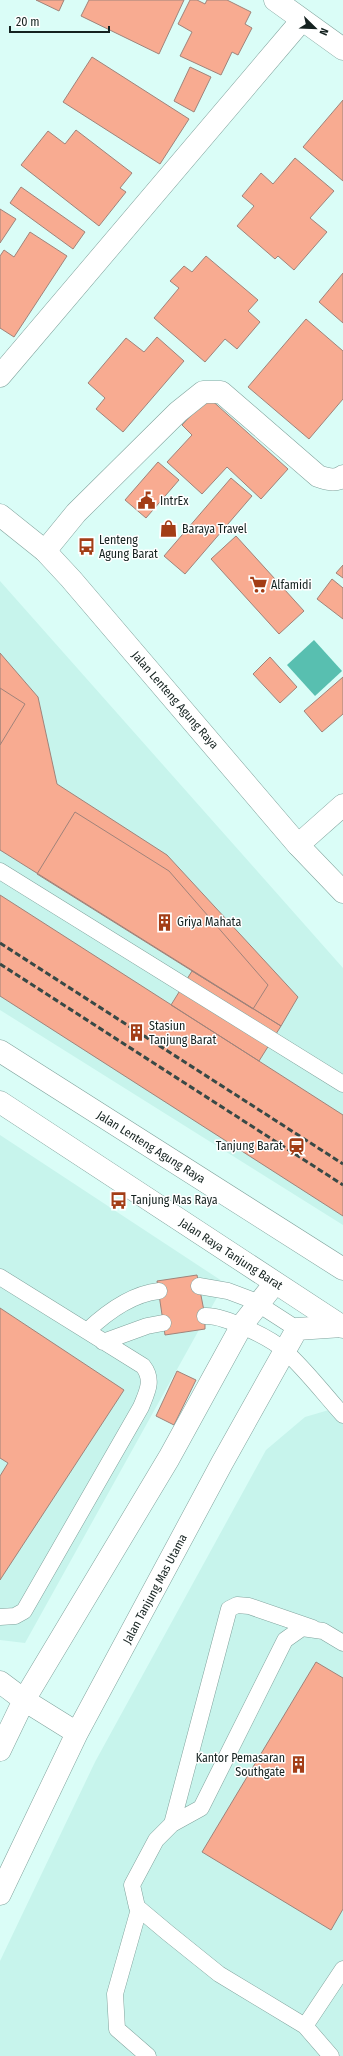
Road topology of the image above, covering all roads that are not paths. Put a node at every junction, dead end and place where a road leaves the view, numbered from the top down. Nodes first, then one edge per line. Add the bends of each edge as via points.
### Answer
1 (275, 0) edge
2 (302, 20) junction
3 (343, 49) edge
4 (0, 376) edge
5 (343, 476) edge
6 (0, 515) edge
7 (45, 551) junction
8 (343, 805) edge
9 (298, 845) junction
10 (0, 871) edge
11 (342, 889) edge
12 (0, 1051) edge
13 (343, 1084) edge
14 (0, 1102) edge
15 (343, 1269) edge
16 (0, 1277) edge
17 (275, 1283) junction
18 (199, 1286) dead end
19 (159, 1291) dead end
20 (260, 1305) junction
21 (205, 1316) dead end
22 (163, 1323) dead end
23 (242, 1325) junction
24 (342, 1325) edge
25 (297, 1329) junction
26 (87, 1331) junction
27 (104, 1342) junction
28 (285, 1350) junction
29 (343, 1415) edge
30 (0, 1616) edge
31 (323, 1631) junction
32 (343, 1642) edge
33 (0, 1682) edge
34 (24, 1700) junction
35 (77, 1733) junction
36 (0, 1750) edge
37 (172, 1824) junction
38 (0, 1894) edge
39 (139, 1909) junction
40 (343, 1969) edge
41 (305, 2026) junction
42 (148, 2056) edge
43 (331, 2056) edge

1 - 2 street
2 - 3 street
2 - 4 street
5 - 7 street via 333,480 318,476 221,392 203,392 161,428 76,513
6 - 7 street, Jalan Lenteng Agung Raya
7 - 9 street, Jalan Lenteng Agung Raya
8 - 9 street
9 - 11 street, Jalan Lenteng Agung Raya
10 - 13 lane
12 - 15 street, Jalan Lenteng Agung Raya
14 - 17 street, Jalan Raya Tanjung Barat
16 - 26 lane
17 - 20 street
17 - 24 street, Jalan Raya Tanjung Barat
18 - 20 lane via 233,1293
19 - 26 lane via 148,1292 125,1302 103,1316
20 - 23 street
20 - 25 lane
21 - 23 lane via 213,1315
22 - 27 lane
23 - 28 lane
23 - 34 street via 169,1458
24 - 25 street
25 - 28 street, Jalan Tanjung Mas Utama
26 - 27 lane
27 - 30 lane via 143,1366 149,1373 148,1390 141,1407 24,1611 15,1616
28 - 29 lane
28 - 35 street, Jalan Tanjung Mas Utama
31 - 32 lane
31 - 37 lane via 302,1628 285,1640 201,1808
31 - 37 lane via 250,1606 237,1605 230,1609
33 - 34 street
34 - 35 street
34 - 36 street
35 - 38 street, Jalan Tanjung Mas Utama
37 - 39 lane via 156,1840 132,1885
39 - 41 lane via 219,1974
39 - 42 lane via 115,1994 117,2029
40 - 41 lane
41 - 43 lane

